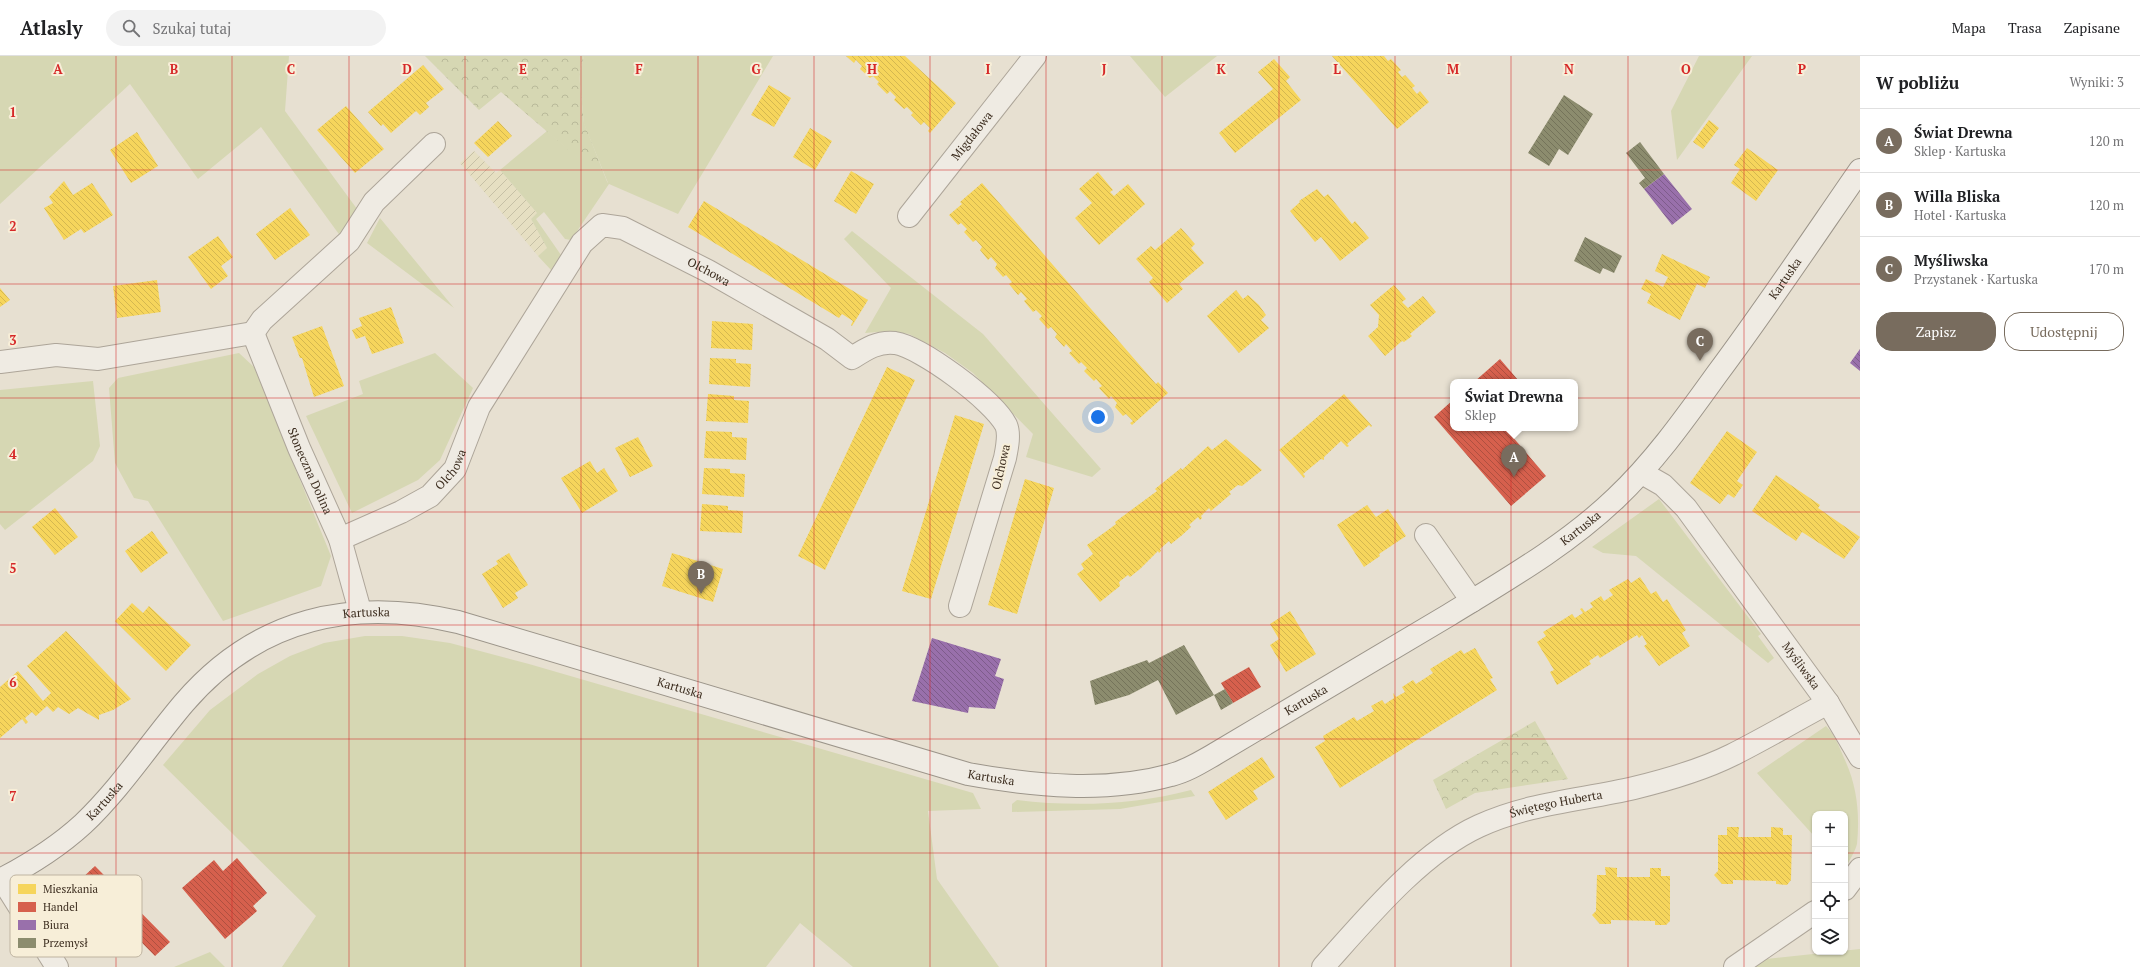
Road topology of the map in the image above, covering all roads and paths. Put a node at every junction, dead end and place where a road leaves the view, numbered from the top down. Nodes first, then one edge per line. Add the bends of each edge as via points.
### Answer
1 (1035, 56) edge
2 (434, 144) dead end
3 (1860, 170) edge
4 (909, 216) dead end
5 (253, 333) junction
6 (0, 362) edge
7 (1642, 473) junction
8 (1426, 535) dead end
9 (340, 540) junction
10 (1472, 601) junction
11 (960, 606) dead end
12 (360, 611) junction
13 (1828, 703) junction
14 (1860, 757) edge
15 (1860, 869) edge
16 (1, 879) edge
17 (1848, 885) edge
18 (10, 893) edge
19 (1812, 914) edge
20 (51, 957) edge
21 (57, 967) edge
22 (1323, 967) edge
23 (1735, 967) edge

1 - 4 street, Migdałowa
2 - 5 street via 374,202 349,240 262,320
3 - 7 street, Kartuska via 1770,302
5 - 6 street via 98,359 56,355
5 - 9 street, Słoneczna Dolina via 299,448
7 - 10 street, Kartuska via 1584,526 1540,558
7 - 13 street, Myśliwska via 1663,485 1686,508
8 - 10 street
9 - 11 street, Olchowa via 430,496 455,469 479,407 582,243 602,225 623,228 708,271 827,339 852,358 867,348 882,343 908,346 978,394 998,415 1006,426 1008,441 1005,458
9 - 12 street, Słoneczna Dolina
10 - 12 street, Kartuska via 1191,767 1153,780 1094,785 1022,782 968,774 458,622 411,612
12 - 16 street, Kartuska via 329,615 299,624 269,636 238,654 210,676 184,702 99,808 81,826 58,844
13 - 14 street, Myśliwska
13 - 22 street, Świętego Huberta via 1731,755 1688,772 1634,788 1537,806 1479,826 1439,849 1380,903
15 - 17 street
16 - 18 street
19 - 23 street
20 - 21 street

